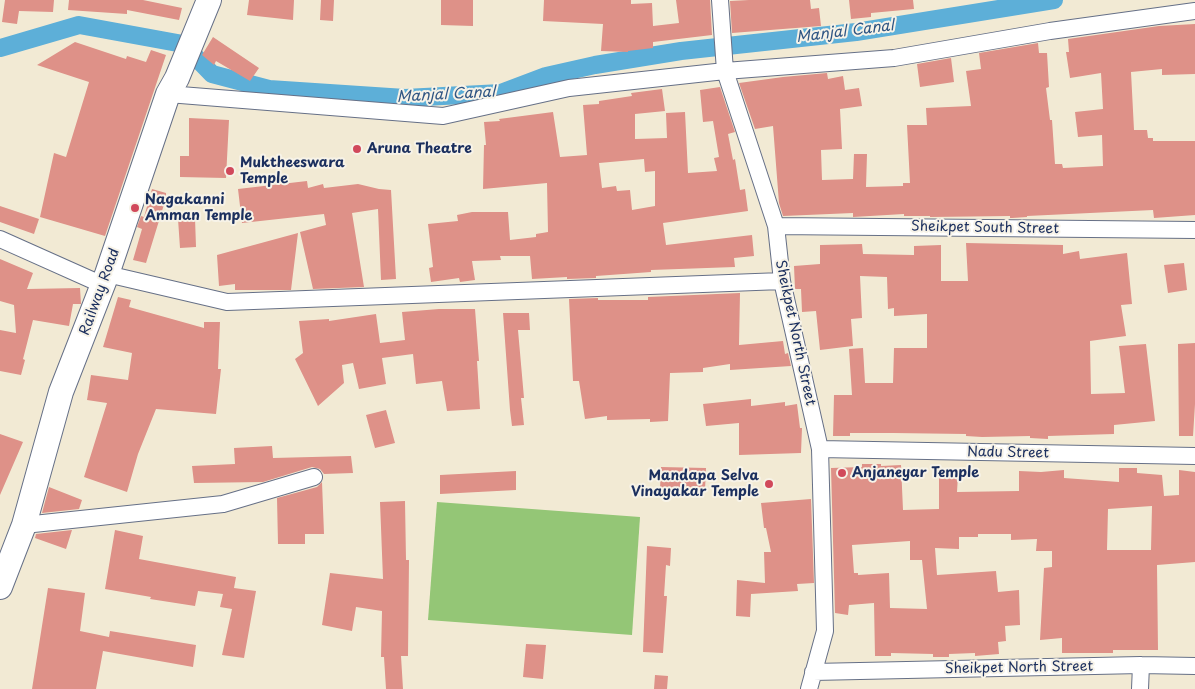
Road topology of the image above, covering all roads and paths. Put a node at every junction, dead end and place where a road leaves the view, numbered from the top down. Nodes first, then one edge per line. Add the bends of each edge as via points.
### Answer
1 (209, 0) edge
2 (721, 6) edge
3 (1195, 12) edge
4 (725, 70) junction
5 (172, 86) junction
6 (776, 226) junction
7 (1195, 230) edge
8 (0, 239) edge
9 (105, 279) junction
10 (782, 281) junction
11 (820, 449) junction
12 (1195, 456) edge
13 (314, 478) dead end
14 (24, 525) junction
15 (0, 587) edge
16 (1141, 665) junction
17 (1195, 666) edge
18 (813, 672) junction
19 (809, 689) edge
20 (1140, 689) edge

1 - 5 main road, Railway Road
2 - 4 street, Sheikpet North Street
3 - 4 street via 1050,31 894,58
4 - 5 street via 569,88 443,116
4 - 6 street, Sheikpet North Street
5 - 9 main road, Railway Road
6 - 7 street, Sheikpet South Street
6 - 10 street, Sheikpet North Street
8 - 9 street
9 - 10 street via 227,302
9 - 14 main road, Railway Road via 61,392
10 - 11 street, Sheikpet North Street
11 - 12 street, Nadu Street
11 - 18 street, Sheikpet North Street via 825,632
13 - 14 street via 223,504
14 - 15 main road, Railway Road
16 - 17 street, Sheikpet North Street
16 - 18 street, Sheikpet North Street
16 - 20 street
18 - 19 street, Sheikpet North Street

